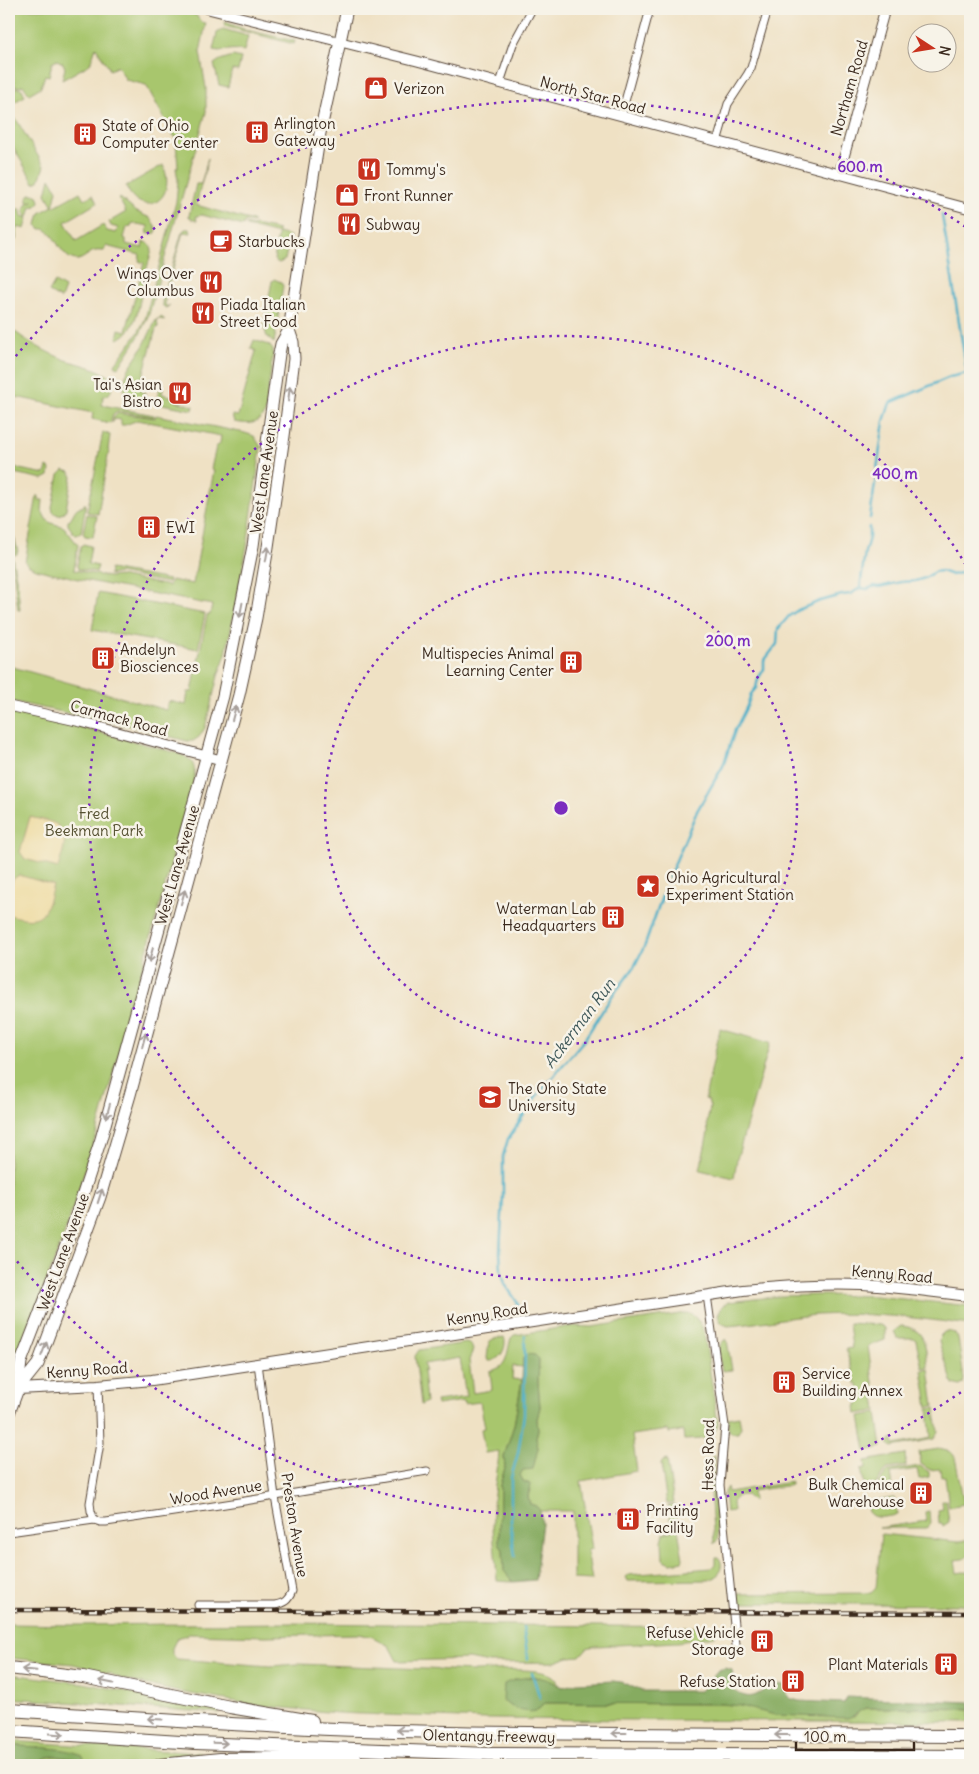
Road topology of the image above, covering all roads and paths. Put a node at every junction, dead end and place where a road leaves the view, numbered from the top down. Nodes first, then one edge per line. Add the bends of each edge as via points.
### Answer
1 (213, 9) edge
2 (347, 9) edge
3 (532, 9) edge
4 (650, 9) edge
5 (768, 9) edge
6 (885, 9) edge
7 (339, 43) junction
8 (500, 83) junction
9 (621, 116) junction
10 (716, 142) junction
11 (838, 175) junction
12 (970, 209) edge
13 (289, 330) junction
14 (9, 706) edge
15 (207, 756) junction
16 (221, 760) junction
17 (707, 1295) junction
18 (970, 1296) edge
19 (258, 1363) junction
20 (98, 1385) junction
21 (13, 1389) edge
22 (9, 1413) edge
23 (427, 1471) dead end
24 (275, 1497) junction
25 (94, 1520) junction
26 (9, 1532) edge
27 (198, 1605) dead end
28 (736, 1645) dead end
29 (9, 1668) edge
30 (9, 1710) edge
31 (361, 1730) junction
32 (9, 1731) edge
33 (970, 1736) edge
34 (490, 1754) junction
35 (970, 1756) edge
36 (160, 1765) edge

1 - 7 street, North Star Road
2 - 7 main road, West Lane Avenue
3 - 8 street via 513,44
4 - 9 street
5 - 10 street via 751,68 728,104
6 - 11 street, Northam Road
7 - 8 street, North Star Road
7 - 13 main road, West Lane Avenue via 320,133
8 - 9 street, North Star Road
9 - 10 street, North Star Road
10 - 11 street, North Star Road
11 - 12 street, North Star Road
13 -> 15 main road, West Lane Avenue via 279,354 262,491 240,615
16 -> 13 main road, West Lane Avenue via 256,618 268,547 294,359
14 - 15 street, Carmack Road
15 - 16 street, Carmack Road
15 -> 21 main road, West Lane Avenue via 101,1139
21 -> 16 main road, West Lane Avenue via 38,1364 100,1197
17 - 18 main road, Kenny Road via 818,1284
17 - 19 main road, Kenny Road
17 - 28 street, Hess Road via 725,1426 720,1485
19 - 20 main road, Kenny Road
19 - 24 street, Preston Avenue
20 - 21 main road, Kenny Road
20 - 25 street via 100,1444 90,1503
21 - 22 main road, West Lane Avenue
23 - 24 street, Wood Avenue
24 - 25 street, Wood Avenue via 106,1522
24 - 27 street, Preston Avenue via 291,1583 289,1598 275,1605
25 - 26 street, Wood Avenue
31 -> 29 highway via 83,1677
31 -> 30 highway, Olentangy Freeway
33 -> 31 highway, Olentangy Freeway
32 -> 34 highway, Olentangy Freeway
34 - 35 highway, Olentangy Freeway
34 - 36 highway via 220,1759

